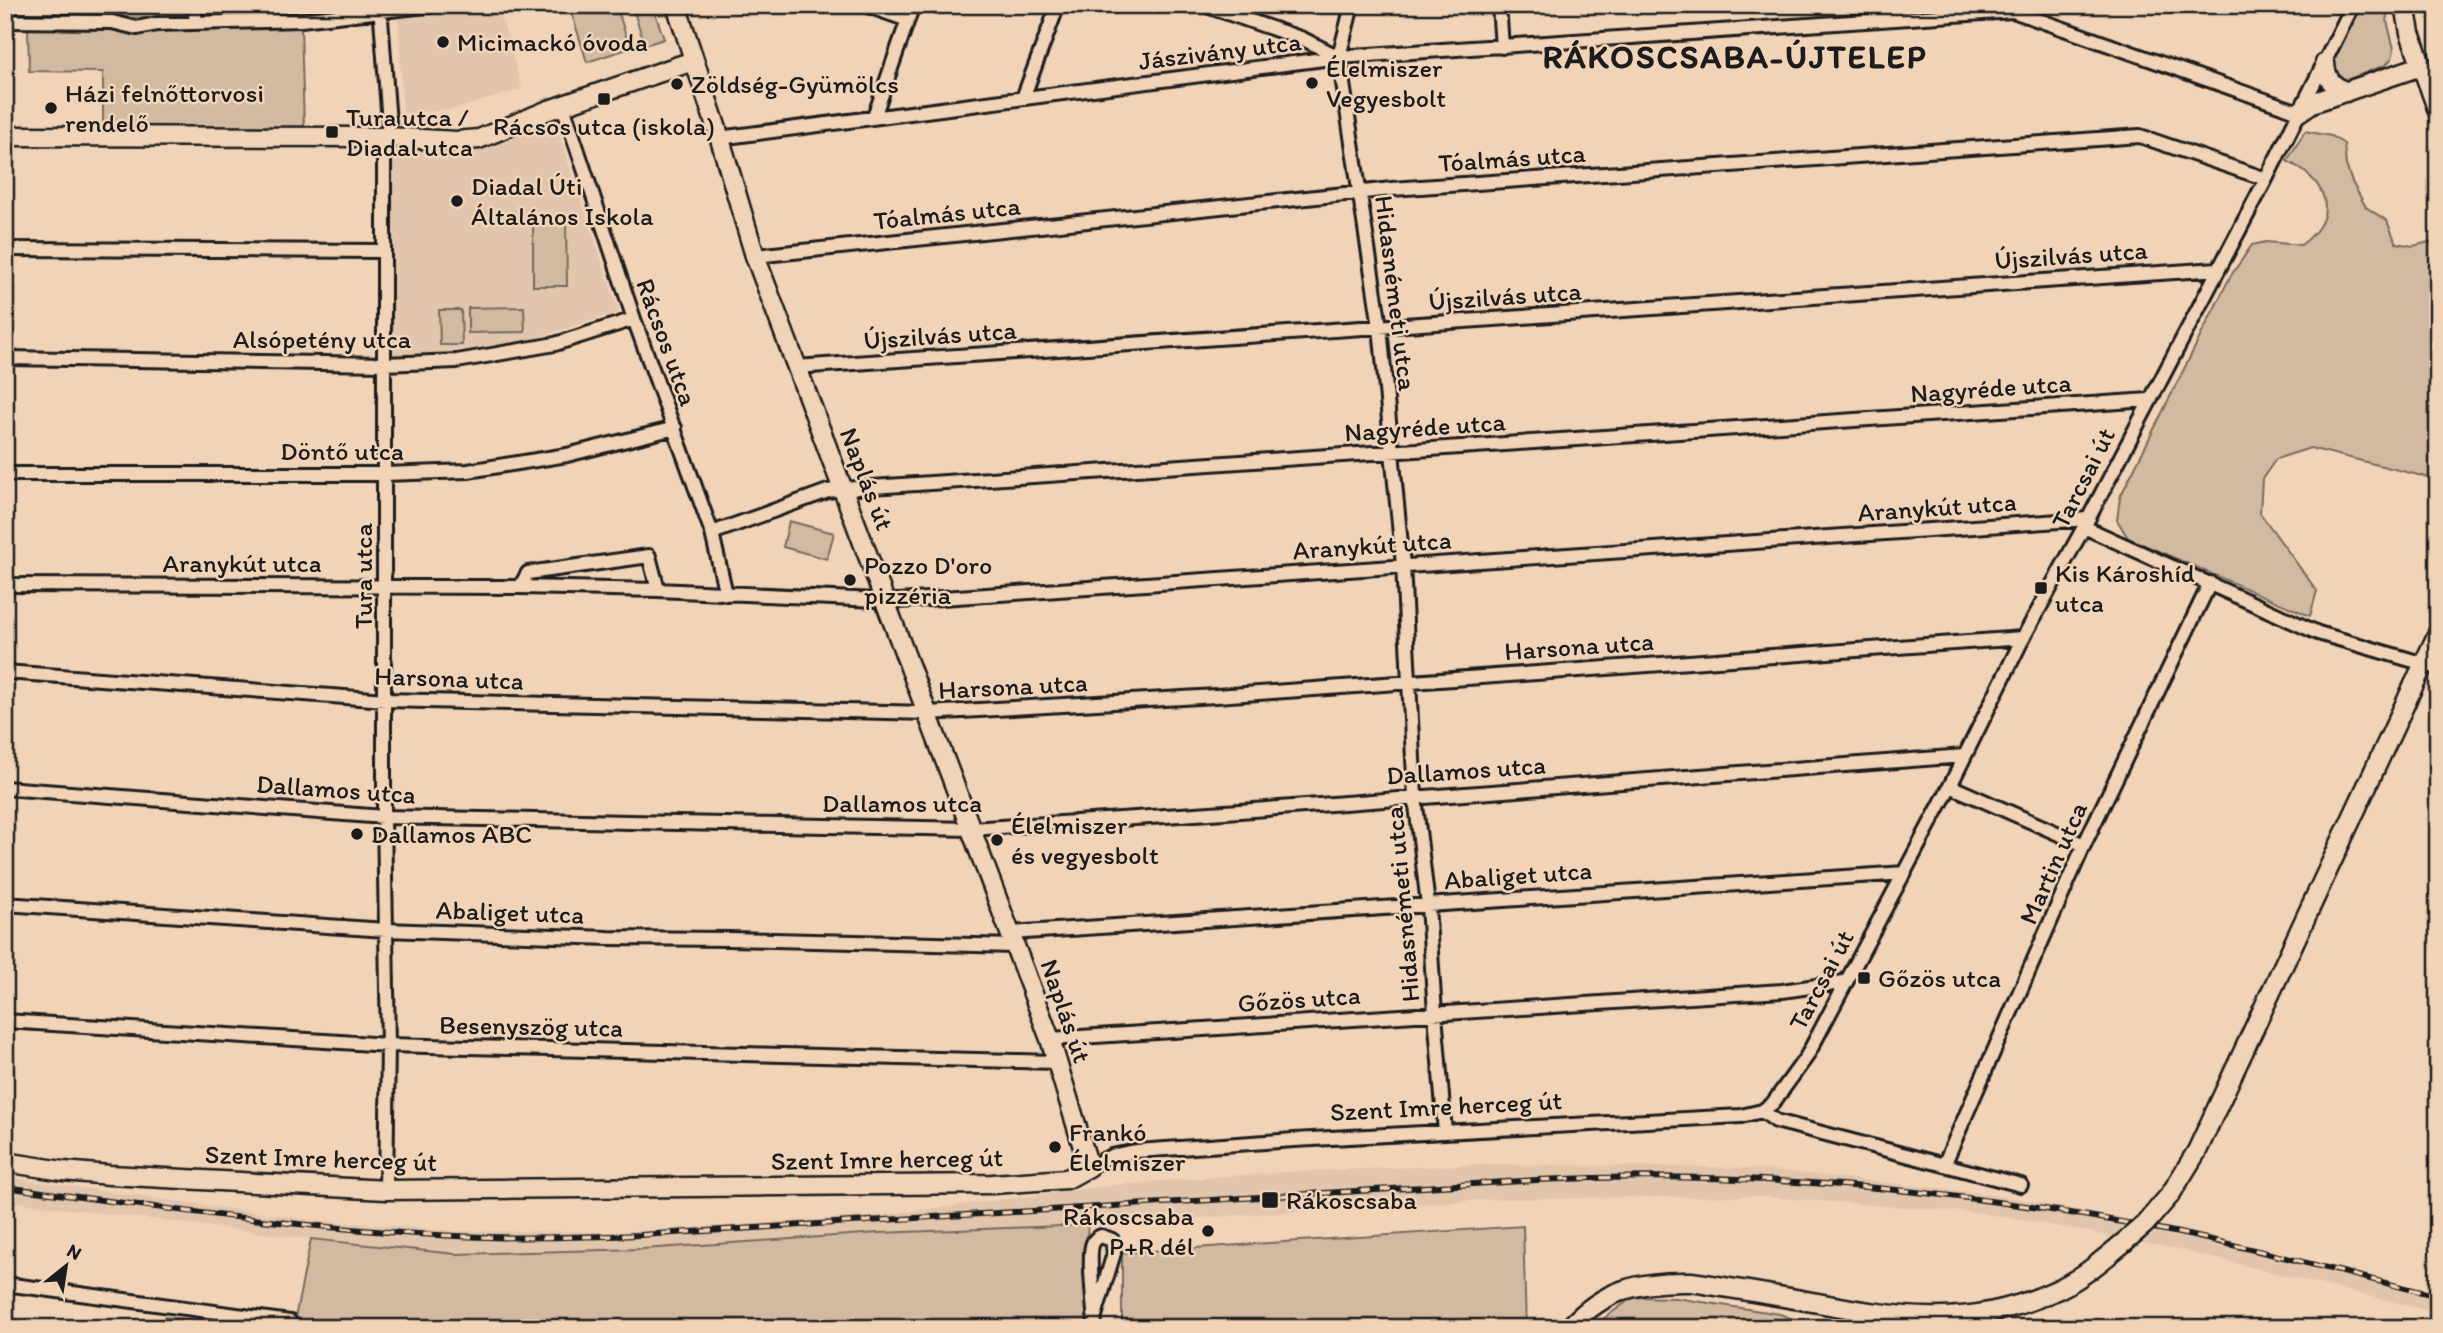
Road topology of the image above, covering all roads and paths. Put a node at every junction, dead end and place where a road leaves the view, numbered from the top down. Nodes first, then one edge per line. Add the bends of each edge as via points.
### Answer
1 (194, 5) edge
2 (435, 5) edge
3 (676, 5) edge
4 (865, 5) edge
5 (913, 5) edge
6 (1058, 5) edge
7 (1204, 5) edge
8 (1352, 5) edge
9 (1499, 5) edge
10 (2353, 5) edge
11 (2405, 5) edge
12 (2015, 8) edge
13 (380, 9) edge
14 (908, 20) junction
15 (5, 21) edge
16 (196, 23) junction
17 (1502, 47) junction
18 (1339, 57) junction
19 (693, 61) junction
20 (2325, 63) junction
21 (2421, 66) junction
22 (2346, 92) junction
23 (1023, 98) junction
24 (563, 106) junction
25 (2438, 111) edge
26 (2299, 112) junction
27 (874, 117) junction
28 (5, 136) edge
29 (387, 137) junction
30 (719, 138) junction
31 (2266, 179) junction
32 (1360, 192) junction
33 (5, 250) edge
34 (384, 251) junction
35 (755, 256) junction
36 (2218, 269) junction
37 (634, 319) junction
38 (1380, 327) junction
39 (5, 358) edge
40 (384, 364) junction
41 (796, 367) junction
42 (2149, 400) junction
43 (674, 428) junction
44 (1392, 452) junction
45 (5, 474) edge
46 (385, 474) junction
47 (843, 489) junction
48 (2086, 523) junction
49 (712, 533) junction
50 (1403, 565) junction
51 (2210, 583) junction
52 (5, 585) edge
53 (386, 587) junction
54 (520, 587) junction
55 (658, 590) junction
56 (726, 594) junction
57 (886, 601) junction
58 (2438, 633) edge
59 (2023, 638) junction
60 (2430, 666) edge
61 (5, 672) edge
62 (1409, 681) junction
63 (386, 700) junction
64 (928, 713) junction
65 (1964, 756) junction
66 (1950, 786) junction
67 (5, 788) edge
68 (1415, 797) junction
69 (384, 817) junction
70 (971, 829) junction
71 (2084, 845) junction
72 (1905, 873) junction
73 (5, 904) edge
74 (1429, 905) junction
75 (386, 930) junction
76 (1012, 940) junction
77 (1844, 982) junction
78 (1434, 1014) junction
79 (5, 1021) edge
80 (1050, 1039) junction
81 (388, 1045) junction
82 (1057, 1062) junction
83 (1762, 1111) junction
84 (1446, 1132) junction
85 (5, 1161) edge
86 (1944, 1165) junction
87 (1089, 1167) junction
88 (2021, 1185) dead end
89 (386, 1190) junction
90 (5, 1284) edge
91 (290, 1322) dead end
92 (1095, 1322) edge
93 (1569, 1328) edge

1 - 16 street
2 - 13 street
3 - 19 street, Naplás út
4 - 14 street
5 - 14 street
6 - 23 street
7 - 18 street via 1303,39
8 - 18 street, Hidasnémeti utca
9 - 17 street
10 - 20 street, Tarcsai út
11 - 21 street
12 - 17 street, Jászivány utca
12 - 26 street, Jászivány utca
13 - 16 street via 301,20
13 - 29 street, Tura utca
14 - 27 street
15 - 16 street via 112,22 137,27
17 - 18 street, Jászivány utca
18 - 23 street, Jászivány utca
18 - 32 street, Hidasnémeti utca
19 - 24 street
19 - 30 street, Naplás út
20 - 22 street via 2331,83
20 - 26 street, Tarcsai út
21 - 22 street
21 - 25 street
22 - 26 street
23 - 27 street, Jászivány utca
24 - 29 street via 478,139
24 - 37 street, Rácsos utca
26 - 31 street, Tarcsai út
27 - 30 street, Jászivány utca
28 - 29 street
29 - 34 street, Tura utca
30 - 35 street, Naplás út
31 - 32 street, Tóalmás utca via 2140,136
31 - 36 street, Tarcsai út
32 - 35 street, Tóalmás utca
32 - 38 street, Hidasnémeti utca
33 - 34 street
34 - 40 street, Tura utca
35 - 41 street, Naplás út
36 - 38 street, Újszilvás utca
36 - 42 street, Tarcsai út
37 - 40 street, Alsópetény utca via 555,344 457,361
37 - 43 street, Rácsos utca
38 - 41 street, Újszilvás utca
38 - 44 street, Hidasnémeti utca
39 - 40 street, Alsópetény utca
40 - 46 street, Tura utca
41 - 47 street, Naplás út
42 - 44 street, Nagyréde utca
42 - 48 street, Tarcsai út
43 - 46 street, Döntő utca via 567,455 468,471
43 - 49 street, Rácsos utca
44 - 47 street, Nagyréde utca
44 - 50 street, Hidasnémeti utca
45 - 46 street, Döntő utca
46 - 53 street, Tura utca
47 - 49 street, Nagyréde utca
47 - 57 street, Naplás út
48 - 50 street, Aranykút utca
48 - 51 street
48 - 59 street, Tarcsai út
49 - 56 street, Rácsos utca
50 - 57 street, Aranykút utca
50 - 62 street, Hidasnémeti utca
51 - 60 street via 2318,633
51 - 71 street, Martin utca
52 - 53 street, Aranykút utca
53 - 54 street, Aranykút utca
53 - 63 street, Tura utca
54 - 55 street, Aranykút utca
54 - 55 street via 528,573 649,556
55 - 56 street, Aranykút utca
56 - 57 street, Aranykút utca
57 - 64 street, Naplás út
58 - 60 street
59 - 62 street, Harsona utca
59 - 65 street, Tarcsai út
60 - 93 street, bridge via 2197,1152 2145,1224 2084,1275 2025,1303 1989,1314 1952,1318 1898,1316 1661,1281 1598,1301
61 - 63 street, Harsona utca
62 - 64 street, Harsona utca
62 - 68 street, Hidasnémeti utca
63 - 64 street, Harsona utca
63 - 69 street, Tura utca
64 - 70 street, Naplás út
65 - 66 street, Tarcsai út
65 - 68 street, Dallamos utca
66 - 71 street
66 - 72 street, Tarcsai út
67 - 69 street, Dallamos utca
68 - 70 street, Dallamos utca
68 - 74 street, Hidasnémeti utca
69 - 70 street, Dallamos utca
69 - 75 street, Tura utca
70 - 76 street, Naplás út
71 - 86 street, Martin utca
72 - 74 street, Abaliget utca
72 - 77 street, Tarcsai út
73 - 75 street, Abaliget utca
74 - 76 street, Abaliget utca
74 - 78 street, Hidasnémeti utca
75 - 76 street, Abaliget utca via 594,938
75 - 81 street, Tura utca
76 - 80 street, Naplás út
77 - 78 street, Gőzös utca via 1782,991
77 - 83 street, Tarcsai út via 1796,1073 1773,1104
78 - 80 street, Gőzös utca
78 - 84 street, Hidasnémeti utca
79 - 81 street, Besenyszög utca
80 - 82 street, Naplás út
81 - 82 street, Besenyszög utca
81 - 89 street, Tura utca
82 - 87 street, Naplás út
83 - 84 street, Szent Imre herceg út via 1741,1116
83 - 86 street via 1776,1121
84 - 87 street, Szent Imre herceg út via 1137,1151
85 - 89 street, Szent Imre herceg út via 87,1173
86 - 88 street
87 - 89 street, Szent Imre herceg út via 1067,1180 992,1184
90 - 91 street
92 - 92 street via 1114,1253 1112,1240 1101,1236 1091,1247

